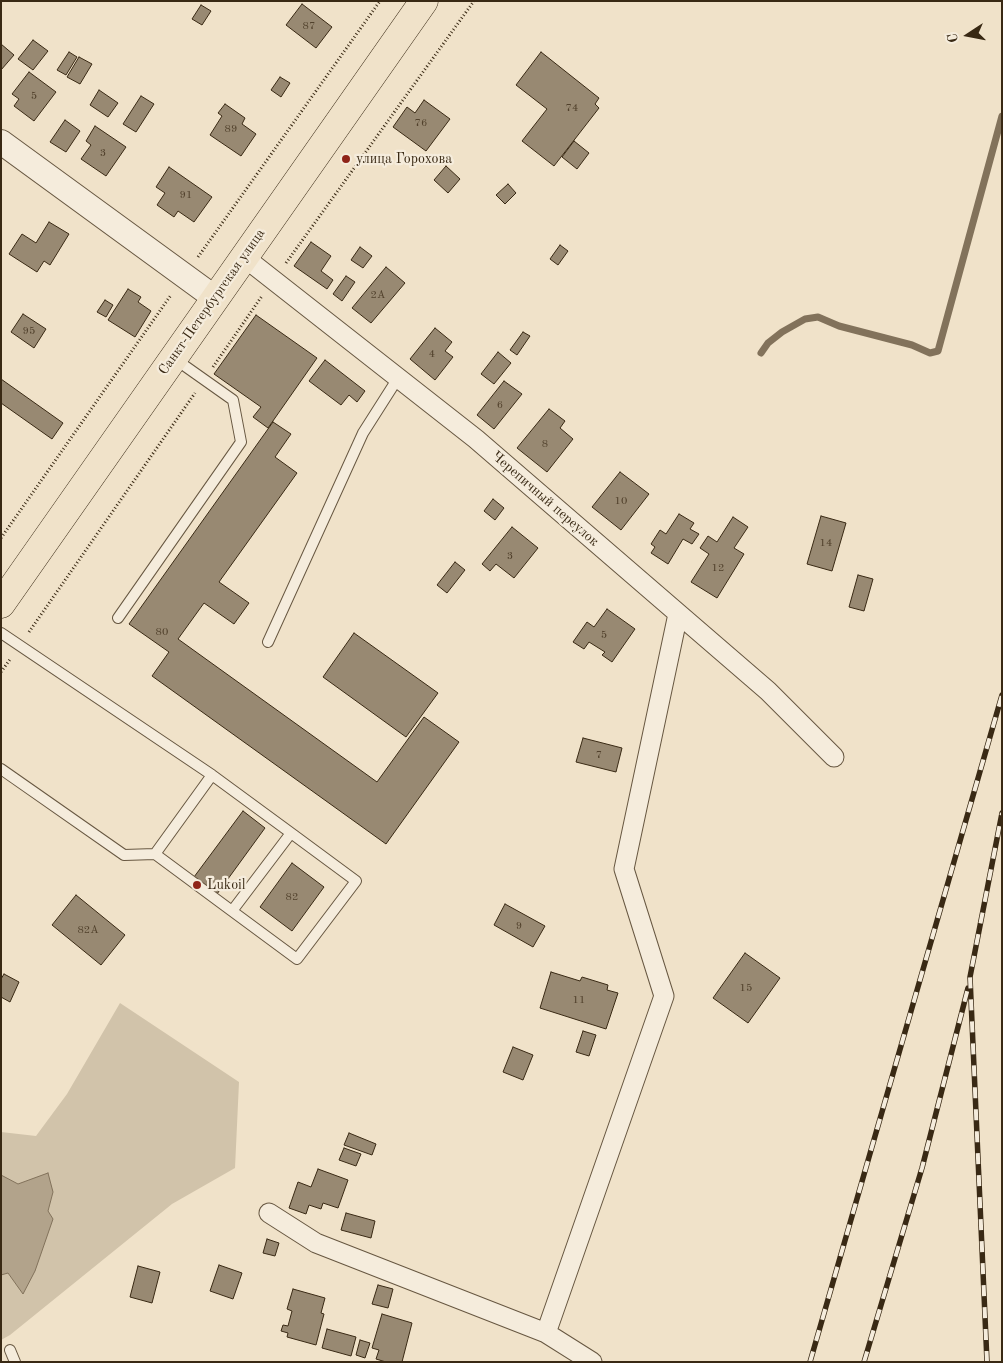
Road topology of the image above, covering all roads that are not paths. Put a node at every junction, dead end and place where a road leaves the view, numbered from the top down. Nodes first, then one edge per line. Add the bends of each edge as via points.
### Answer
1 (424, 1) edge
2 (1, 142) edge
3 (244, 257) junction
4 (215, 298) junction
5 (173, 358) junction
6 (398, 378) junction
7 (1, 604) edge
8 (678, 614) junction
9 (118, 618) dead end
10 (1, 634) edge
11 (268, 642) dead end
12 (834, 756) dead end
13 (1, 769) edge
14 (212, 775) junction
15 (291, 833) junction
16 (155, 854) junction
17 (232, 911) junction
18 (269, 1213) dead end
19 (546, 1333) junction
20 (10, 1350) dead end
21 (15, 1362) edge
22 (592, 1362) edge

1 - 3 main road, Санкт-Петербургская улица
2 - 4 street
3 - 4 main road, Санкт-Петербургская улица
3 - 6 street, Черепичный переулок
4 - 5 main road, Санкт-Петербургская улица
5 - 7 main road, Санкт-Петербургская улица
5 - 9 lane via 233,400 241,442
6 - 8 street, Черепичный переулок via 476,439
6 - 11 lane via 362,433
8 - 12 street, Черепичный переулок via 768,691
8 - 19 street via 624,869 664,996
10 - 14 lane
13 - 16 lane via 124,855
14 - 15 lane
14 - 16 lane
15 - 17 lane
15 - 17 lane via 356,881 297,959
16 - 17 lane
18 - 19 street via 316,1243
19 - 22 street
20 - 21 lane

